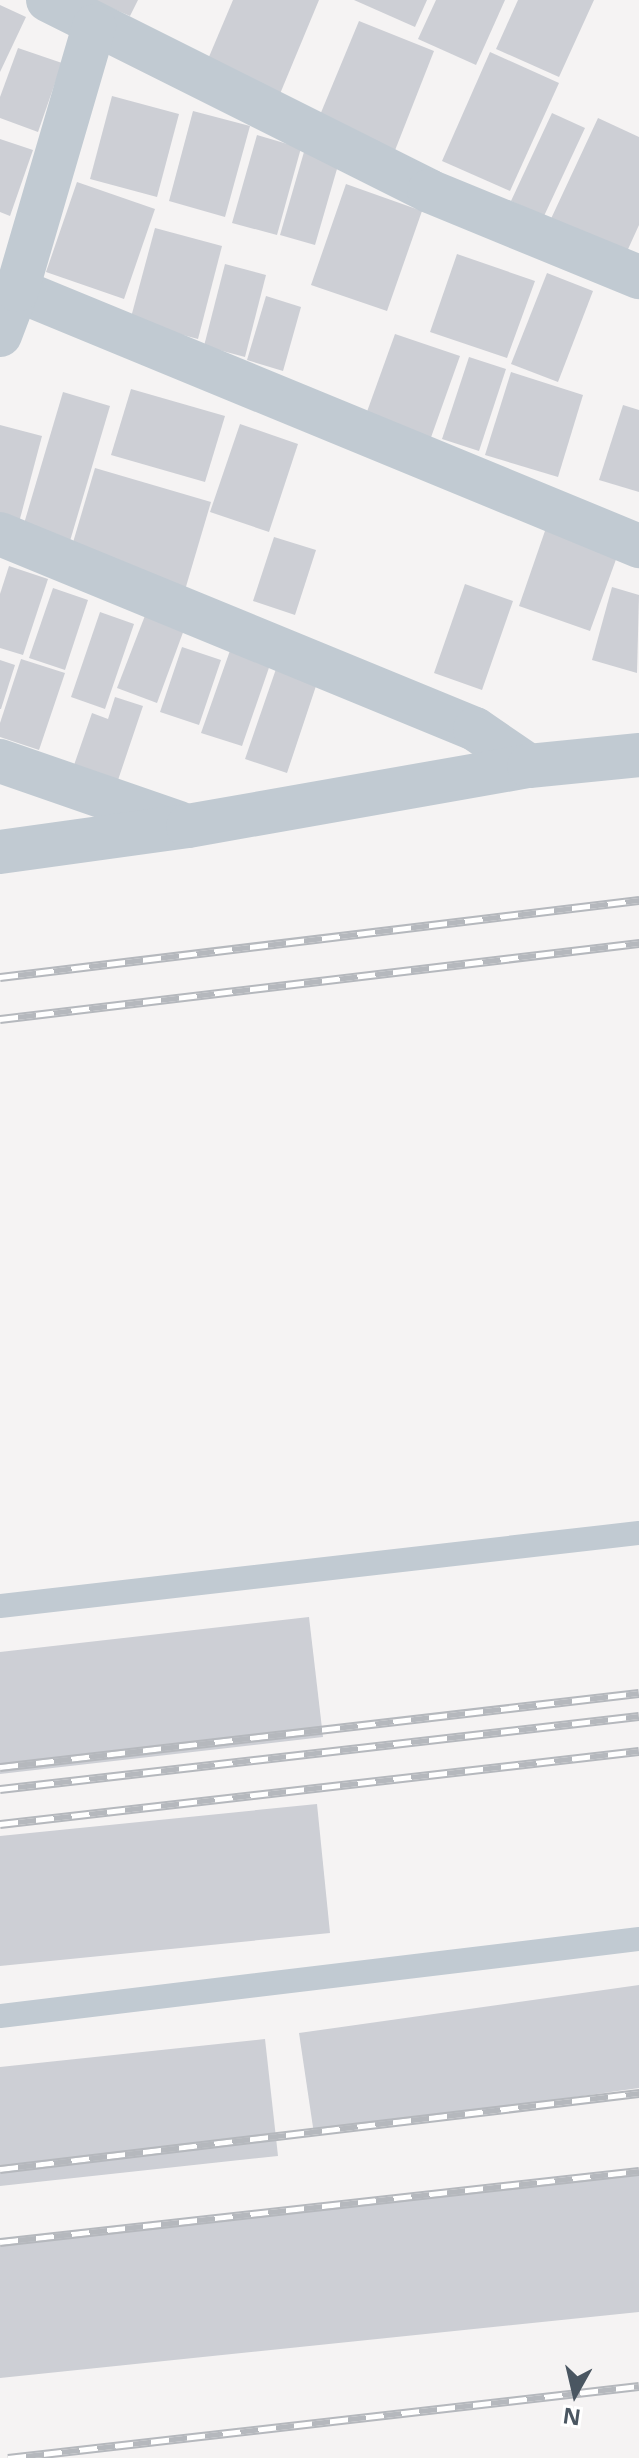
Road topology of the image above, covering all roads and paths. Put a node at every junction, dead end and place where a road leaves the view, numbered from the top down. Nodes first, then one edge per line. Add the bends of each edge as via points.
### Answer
1 (48, 0) edge
2 (94, 26) junction
3 (15, 259) edge
4 (639, 277) edge
5 (0, 335) edge
6 (0, 534) edge
7 (639, 546) edge
8 (639, 755) edge
9 (0, 761) edge
10 (529, 766) junction
11 (188, 826) junction
12 (0, 852) edge
13 (639, 1533) edge
14 (0, 1606) edge
15 (639, 1939) edge
16 (0, 2016) edge

1 - 2 street
2 - 3 street
2 - 4 street via 429,191
3 - 5 street
3 - 7 street
6 - 10 street via 475,729
8 - 10 street
9 - 11 street
10 - 11 street
11 - 12 street
13 - 14 lane
15 - 16 lane

